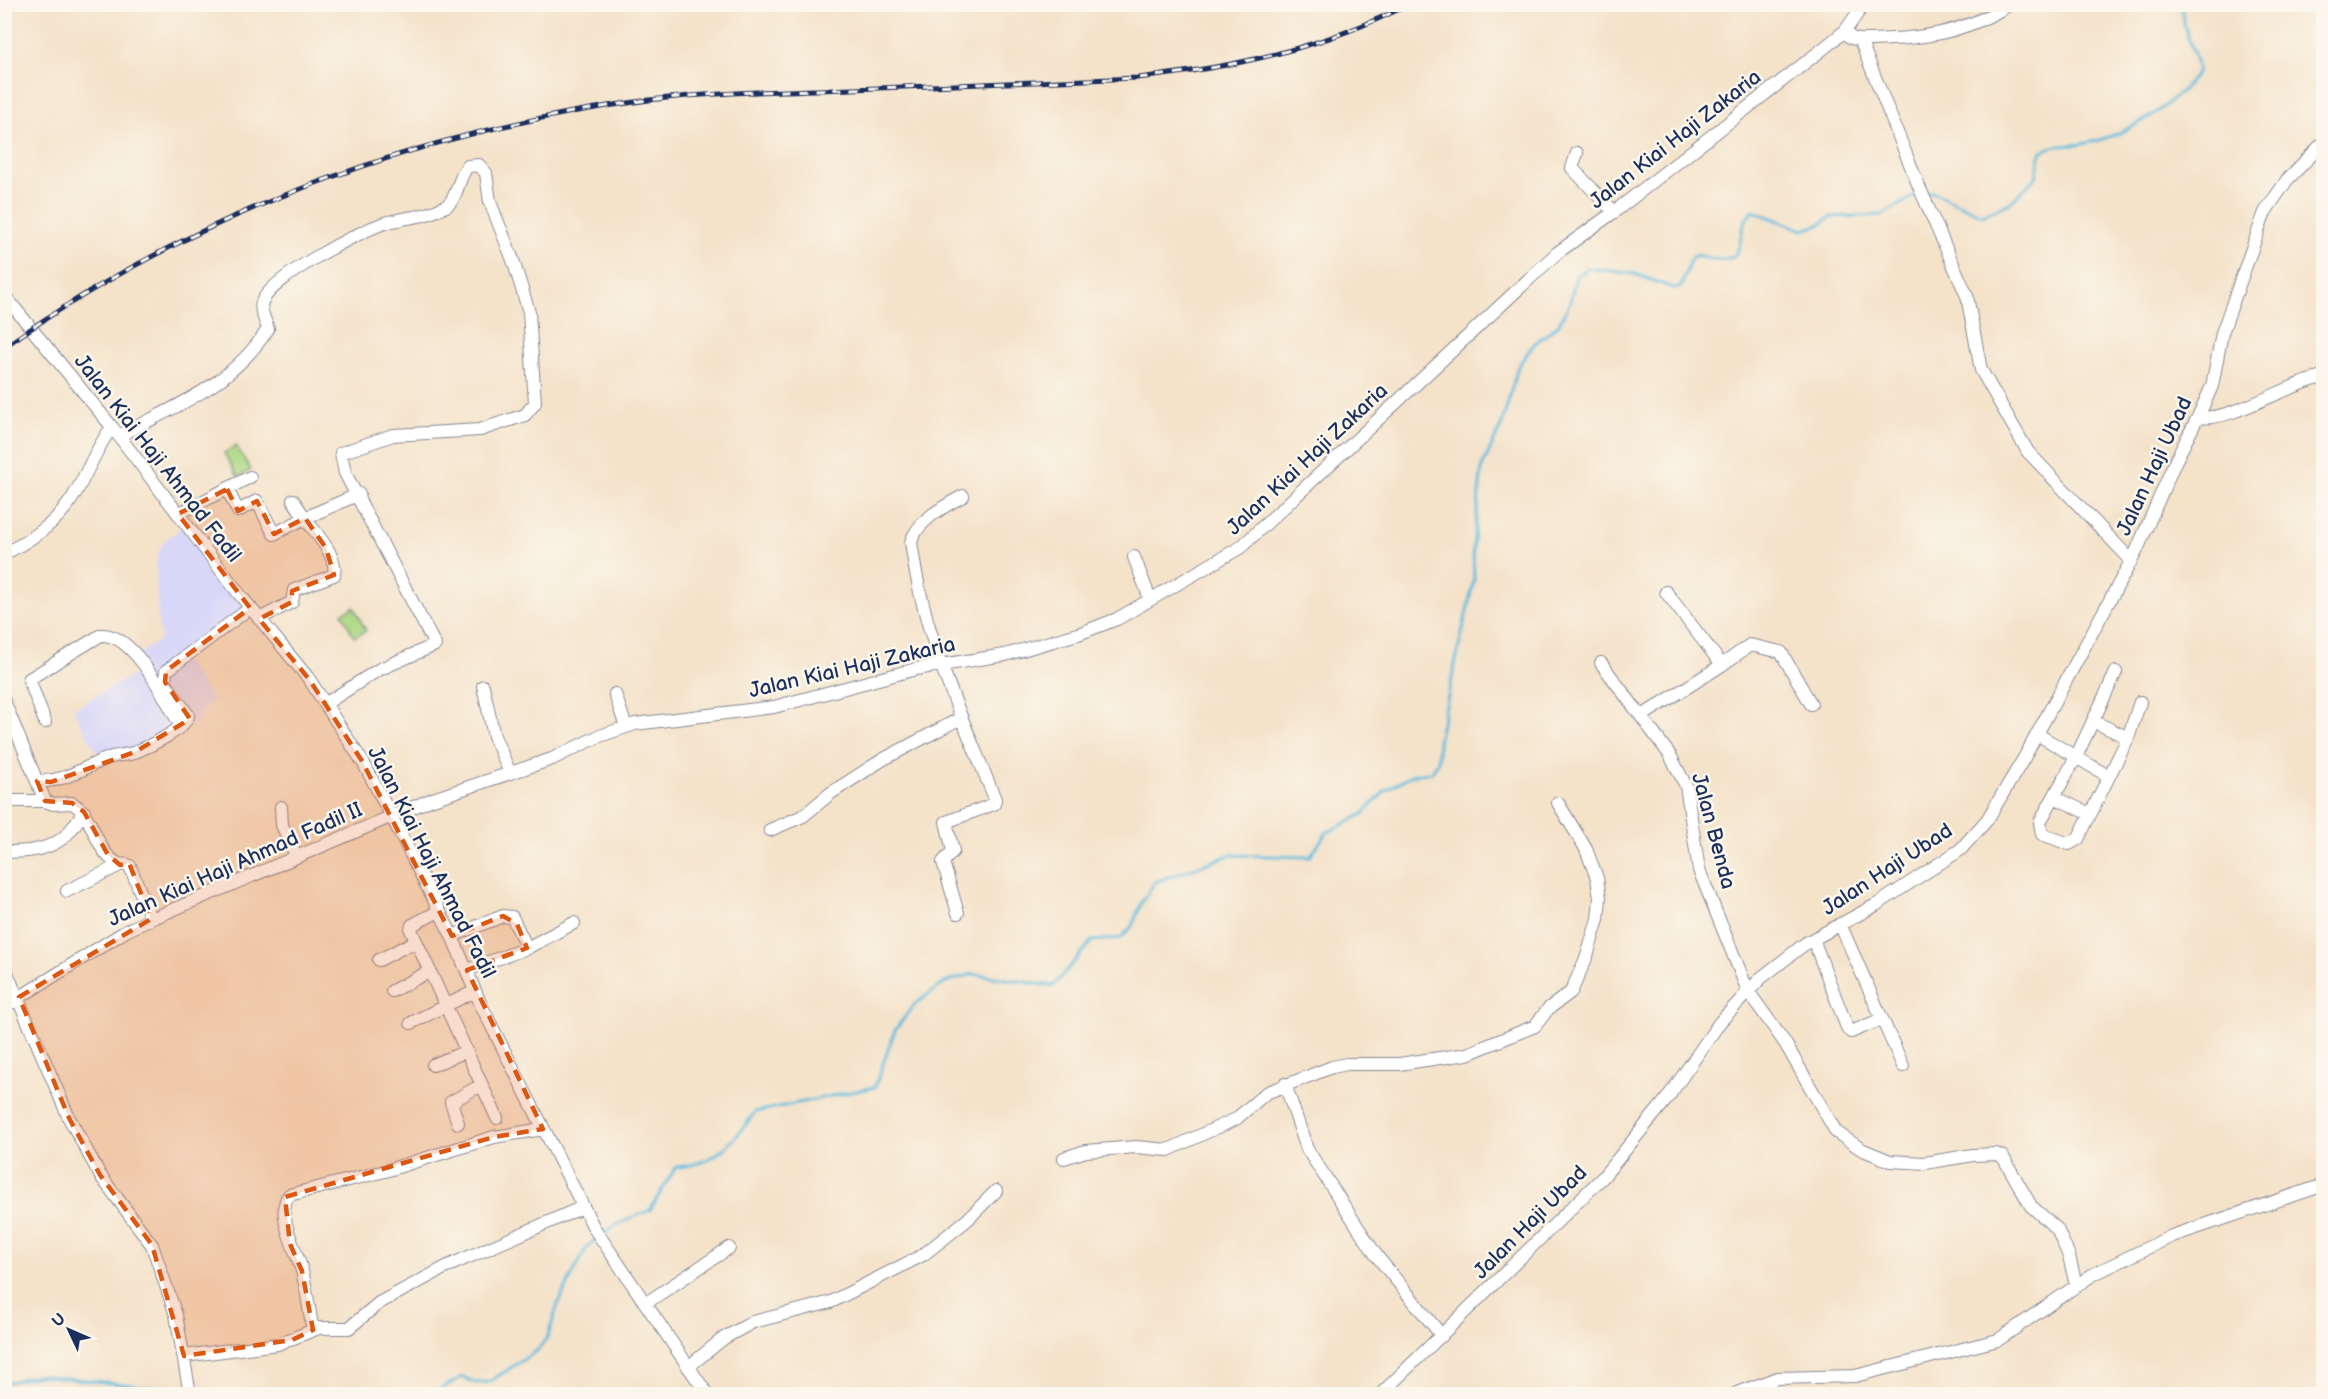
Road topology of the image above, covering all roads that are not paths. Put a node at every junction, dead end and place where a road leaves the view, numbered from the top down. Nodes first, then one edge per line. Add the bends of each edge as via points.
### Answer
1 (1864, 4) edge
2 (2010, 4) edge
3 (1845, 31) junction
4 (1860, 40) junction
5 (2324, 142) edge
6 (1577, 153) dead end
7 (1614, 212) junction
8 (4, 295) edge
9 (2324, 377) edge
10 (2198, 417) junction
11 (116, 431) junction
12 (250, 477) dead end
13 (227, 489) junction
14 (358, 494) junction
15 (963, 496) dead end
16 (293, 500) dead end
17 (178, 514) junction
18 (305, 518) junction
19 (4, 554) edge
20 (1134, 557) dead end
21 (2131, 560) junction
22 (1666, 592) dead end
23 (1150, 599) junction
24 (250, 608) junction
25 (259, 619) junction
26 (1601, 663) dead end
27 (939, 665) junction
28 (1722, 665) junction
29 (2116, 672) dead end
30 (483, 686) dead end
31 (615, 694) dead end
32 (4, 701) edge
33 (2140, 702) dead end
34 (325, 704) junction
35 (1811, 704) dead end
36 (1642, 716) junction
37 (961, 718) junction
38 (2093, 721) junction
39 (45, 722) dead end
40 (181, 727) junction
41 (626, 727) junction
42 (2037, 734) junction
43 (2128, 738) junction
44 (2076, 757) junction
45 (510, 773) junction
46 (2108, 776) junction
47 (37, 781) junction
48 (2054, 797) junction
49 (4, 801) edge
50 (45, 801) junction
51 (1558, 803) dead end
52 (280, 807) dead end
53 (82, 814) junction
54 (2090, 814) junction
55 (392, 816) junction
56 (770, 830) dead end
57 (4, 852) edge
58 (296, 856) junction
59 (120, 865) junction
60 (67, 891) dead end
61 (439, 910) junction
62 (958, 913) dead end
63 (151, 919) junction
64 (574, 923) dead end
65 (1840, 924) junction
66 (452, 936) junction
67 (1813, 939) junction
68 (416, 941) junction
69 (527, 948) junction
70 (379, 960) dead end
71 (4, 966) edge
72 (467, 970) junction
73 (430, 971) junction
74 (392, 991) dead end
75 (475, 991) junction
76 (1748, 991) junction
77 (19, 997) junction
78 (446, 1004) junction
79 (4, 1007) edge
80 (1882, 1019) junction
81 (411, 1023) dead end
82 (467, 1051) junction
83 (433, 1065) dead end
84 (1903, 1066) dead end
85 (1285, 1084) junction
86 (481, 1085) junction
87 (497, 1118) dead end
88 (458, 1123) dead end
89 (543, 1129) junction
90 (1064, 1158) dead end
91 (2324, 1185) edge
92 (996, 1191) dead end
93 (584, 1207) junction
94 (729, 1248) dead end
95 (2076, 1285) junction
96 (646, 1303) junction
97 (314, 1330) junction
98 (1442, 1336) junction
99 (184, 1356) junction
100 (688, 1367) junction
101 (190, 1395) edge
102 (707, 1395) edge
103 (1381, 1395) edge
104 (1736, 1395) edge

1 - 3 street, Jalan Kiai Haji Zakaria
2 - 4 street via 1953,32 1920,39
3 - 4 street
3 - 7 street, Jalan Kiai Haji Zakaria
4 - 21 street via 1968,302 1981,370 2020,441
5 - 10 street, Jalan Haji Ubad via 2287,180 2265,212 2222,333 2212,386
6 - 7 street via 1572,168
7 - 23 street, Jalan Kiai Haji Zakaria via 1535,272 1247,542
8 - 11 street, Jalan Kiai Haji Ahmad Fadil
9 - 10 street via 2216,418
10 - 21 street, Jalan Haji Ubad
11 - 14 street via 220,382 243,363 268,329 262,302 303,265 383,224 429,216 449,204 465,170 479,165 486,173 490,202 529,312 535,404 525,415 480,430 393,435 341,453 345,473
11 - 17 street, Jalan Kiai Haji Ahmad Fadil
11 - 19 street via 56,519
12 - 13 street
13 - 17 street
13 - 18 street via 238,511 257,501 274,534
14 - 18 street
14 - 34 street via 435,645 378,670
15 - 27 street via 915,530 911,542
16 - 18 street
17 - 24 street, Jalan Kiai Haji Ahmad Fadil
18 - 25 street via 326,548 334,575 292,591 292,602
20 - 23 street
21 - 42 street, Jalan Haji Ubad
22 - 28 street
23 - 27 street, Jalan Kiai Haji Zakaria via 1117,619 1061,639 1005,655
24 - 25 street, Jalan Kiai Haji Ahmad Fadil
24 - 40 street via 166,671 165,682 188,715
25 - 34 street, Jalan Kiai Haji Ahmad Fadil
26 - 36 street, Jalan Benda
27 - 37 street
27 - 41 street, Jalan Kiai Haji Zakaria via 774,707
28 - 35 street via 1753,644 1781,652
28 - 36 street
29 - 38 street
30 - 45 street via 494,736
31 - 41 street
32 - 47 street
33 - 43 street
34 - 55 street, Jalan Kiai Haji Ahmad Fadil via 362,760
36 - 76 street, Jalan Benda via 1686,786 1699,870
37 - 56 street via 882,760 802,816
37 - 62 street via 995,799 994,804 946,820 953,851 943,862
38 - 43 street
38 - 44 street
39 - 40 street via 29,679 107,634 127,646 152,674
40 - 47 street via 130,753 51,782
41 - 45 street, Jalan Kiai Haji Zakaria
42 - 44 street
42 - 65 street, Jalan Haji Ubad via 1987,820 1960,850
43 - 46 street
44 - 46 street
44 - 48 street
45 - 55 street, Jalan Kiai Haji Zakaria
46 - 54 street
47 - 50 street
48 - 54 street
48 - 54 street via 2040,822 2042,834 2069,844 2078,839
49 - 50 street
50 - 53 street via 72,802
51 - 85 street via 1586,849 1600,898 1587,956 1571,992 1548,1009 1534,1026 1484,1049 1399,1064 1341,1065
52 - 58 street via 282,825
53 - 57 street via 63,838 51,845 28,852
53 - 59 street via 108,855
55 - 58 street, Jalan Kiai Haji Ahmad Fadil II
55 - 61 street, Jalan Kiai Haji Ahmad Fadil
58 - 63 street, Jalan Kiai Haji Ahmad Fadil II
59 - 60 street
59 - 63 street via 130,866
61 - 66 street, Jalan Kiai Haji Ahmad Fadil
61 - 68 street via 412,925
63 - 77 street, Jalan Kiai Haji Ahmad Fadil II via 126,930
64 - 69 street
65 - 67 street, Jalan Haji Ubad
65 - 80 street
66 - 69 street via 507,915 517,924
66 - 72 street, Jalan Kiai Haji Ahmad Fadil
67 - 76 street, Jalan Haji Ubad
67 - 80 street via 1848,1030
68 - 70 street
68 - 73 street
69 - 72 street
71 - 77 street
72 - 75 street, Jalan Kiai Haji Ahmad Fadil
73 - 74 street
73 - 78 street
75 - 78 street
75 - 89 street, Jalan Kiai Haji Ahmad Fadil
76 - 95 street, Jalan Benda via 1785,1043 1843,1139 1890,1161 1925,1163 1999,1155 2009,1165 2031,1206 2057,1229
76 - 98 street, Jalan Haji Ubad via 1720,1022 1629,1147
77 - 79 street, Jalan Kiai Haji Ahmad Fadil II
77 - 99 street via 74,1127 100,1175 152,1245 176,1315
78 - 81 street
78 - 82 street
80 - 84 street
82 - 83 street
82 - 86 street
85 - 90 street via 1266,1093 1236,1119 1168,1150 1086,1150
85 - 98 street via 1307,1149 1376,1255
86 - 87 street
86 - 88 street via 451,1101
89 - 93 street, Jalan Kiai Haji Ahmad Fadil
89 - 97 street via 494,1137 385,1171 289,1195 285,1202 290,1244 302,1271
91 - 95 street via 2172,1236
92 - 100 street via 923,1255 831,1302 753,1322 724,1338
93 - 96 street, Jalan Kiai Haji Ahmad Fadil
93 - 97 street via 448,1266 379,1303 349,1328
94 - 96 street
95 - 104 street via 1998,1340 1855,1376 1777,1378
96 - 100 street, Jalan Kiai Haji Ahmad Fadil
97 - 99 street via 278,1344
98 - 103 street, Jalan Haji Ubad
99 - 101 street
100 - 102 street, Jalan Kiai Haji Ahmad Fadil

